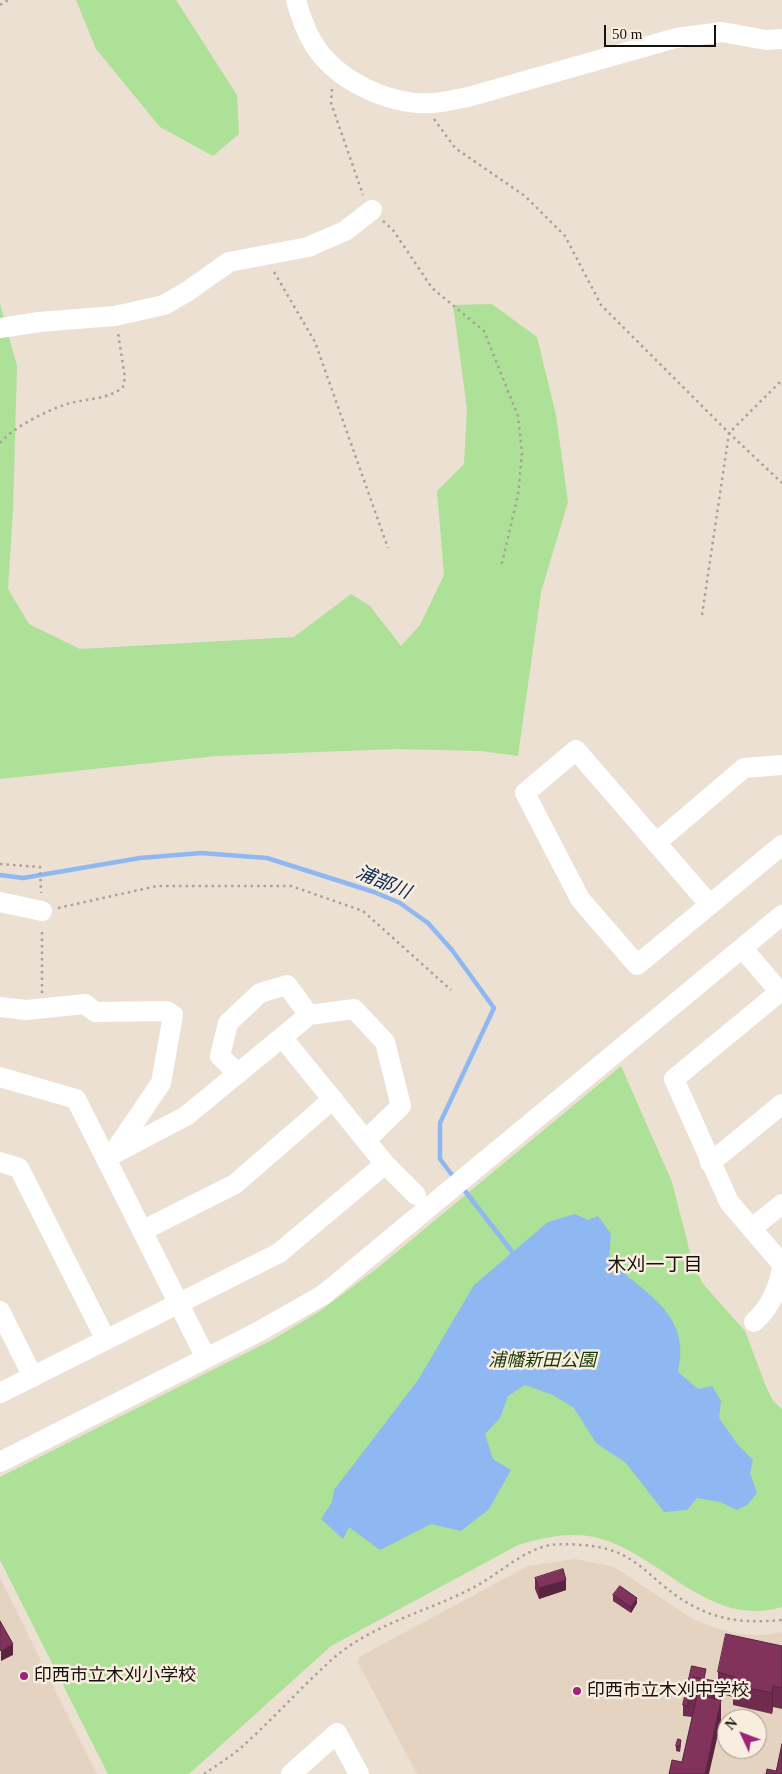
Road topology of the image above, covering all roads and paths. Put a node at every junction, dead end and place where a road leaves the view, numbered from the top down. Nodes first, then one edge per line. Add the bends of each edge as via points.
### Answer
1 (8, 0) edge
2 (296, 0) edge
3 (0, 5) edge
4 (782, 39) edge
5 (340, 71) junction
6 (421, 102) junction
7 (372, 210) junction
8 (265, 255) junction
9 (115, 316) junction
10 (0, 328) edge
11 (782, 380) edge
12 (729, 433) junction
13 (0, 443) edge
14 (782, 483) edge
15 (388, 548) dead end
16 (501, 567) dead end
17 (702, 614) dead end
18 (782, 765) edge
19 (656, 843) junction
20 (782, 845) edge
21 (0, 864) edge
22 (0, 902) edge
23 (710, 905) junction
24 (42, 911) junction
25 (782, 915) edge
26 (742, 949) junction
27 (451, 990) dead end
28 (781, 991) edge
29 (0, 1008) edge
30 (42, 1008) junction
31 (309, 1015) junction
32 (282, 1037) junction
33 (238, 1074) junction
34 (0, 1077) edge
35 (333, 1099) junction
36 (782, 1104) edge
37 (366, 1140) junction
38 (110, 1156) junction
39 (0, 1162) edge
40 (710, 1163) junction
41 (385, 1164) junction
42 (416, 1194) dead end
43 (782, 1204) edge
44 (752, 1228) junction
45 (142, 1231) junction
46 (782, 1264) edge
47 (782, 1269) edge
48 (179, 1303) junction
49 (0, 1311) edge
50 (754, 1322) dead end
51 (106, 1340) junction
52 (206, 1358) junction
53 (33, 1377) junction
54 (0, 1393) edge
55 (0, 1462) edge
56 (782, 1620) edge
57 (204, 1774) edge
58 (291, 1774) edge
59 (359, 1774) edge

1 - 3 path
2 - 5 street via 313,44
4 - 6 street via 766,40 722,32 676,38 468,97
5 - 6 street via 374,93 407,102
5 - 7 path via 332,89 331,103 365,202
6 - 12 path via 455,148 525,196 565,236 601,304
7 - 8 street via 326,241
7 - 16 path via 393,230 432,288 484,331 518,416 522,452 518,495
8 - 9 street via 229,262 164,305
8 - 15 path via 315,342
9 - 10 street
9 - 13 path via 125,378 123,388 116,394 64,405 33,419
11 - 12 path
12 - 14 path
12 - 17 path
18 - 19 street via 744,768
19 - 23 street
19 - 23 street via 576,750 524,793 580,899 637,965
20 - 23 street
21 - 24 path via 40,867
22 - 24 street
24 - 27 path via 158,886 291,886 363,910
24 - 30 path
25 - 26 street
26 - 28 street
26 - 52 street via 322,1295
28 - 40 street via 674,1079
29 - 30 street
30 - 38 street via 85,1004 95,1012 168,1011 174,1015 161,1083
31 - 32 street
31 - 33 street via 287,986 260,993 228,1023 220,1056
31 - 37 street via 354,1009 385,1042 401,1106
32 - 33 street
32 - 35 street
33 - 38 street via 186,1116
34 - 38 street via 76,1099
35 - 37 street
35 - 45 street via 235,1184
36 - 40 street
37 - 41 street
38 - 45 street
39 - 51 street via 20,1168
40 - 44 street via 729,1202
41 - 42 street
41 - 48 street via 279,1253
43 - 44 street
44 - 46 street
45 - 48 street
47 - 50 street via 776,1294
48 - 51 street
48 - 52 street
49 - 53 street
51 - 53 street
52 - 55 street
53 - 54 street
56 - 57 path via 752,1623 718,1618 694,1608 625,1556 605,1548 549,1545 528,1551 477,1585 368,1635 337,1655 242,1747
58 - 59 street via 337,1733

